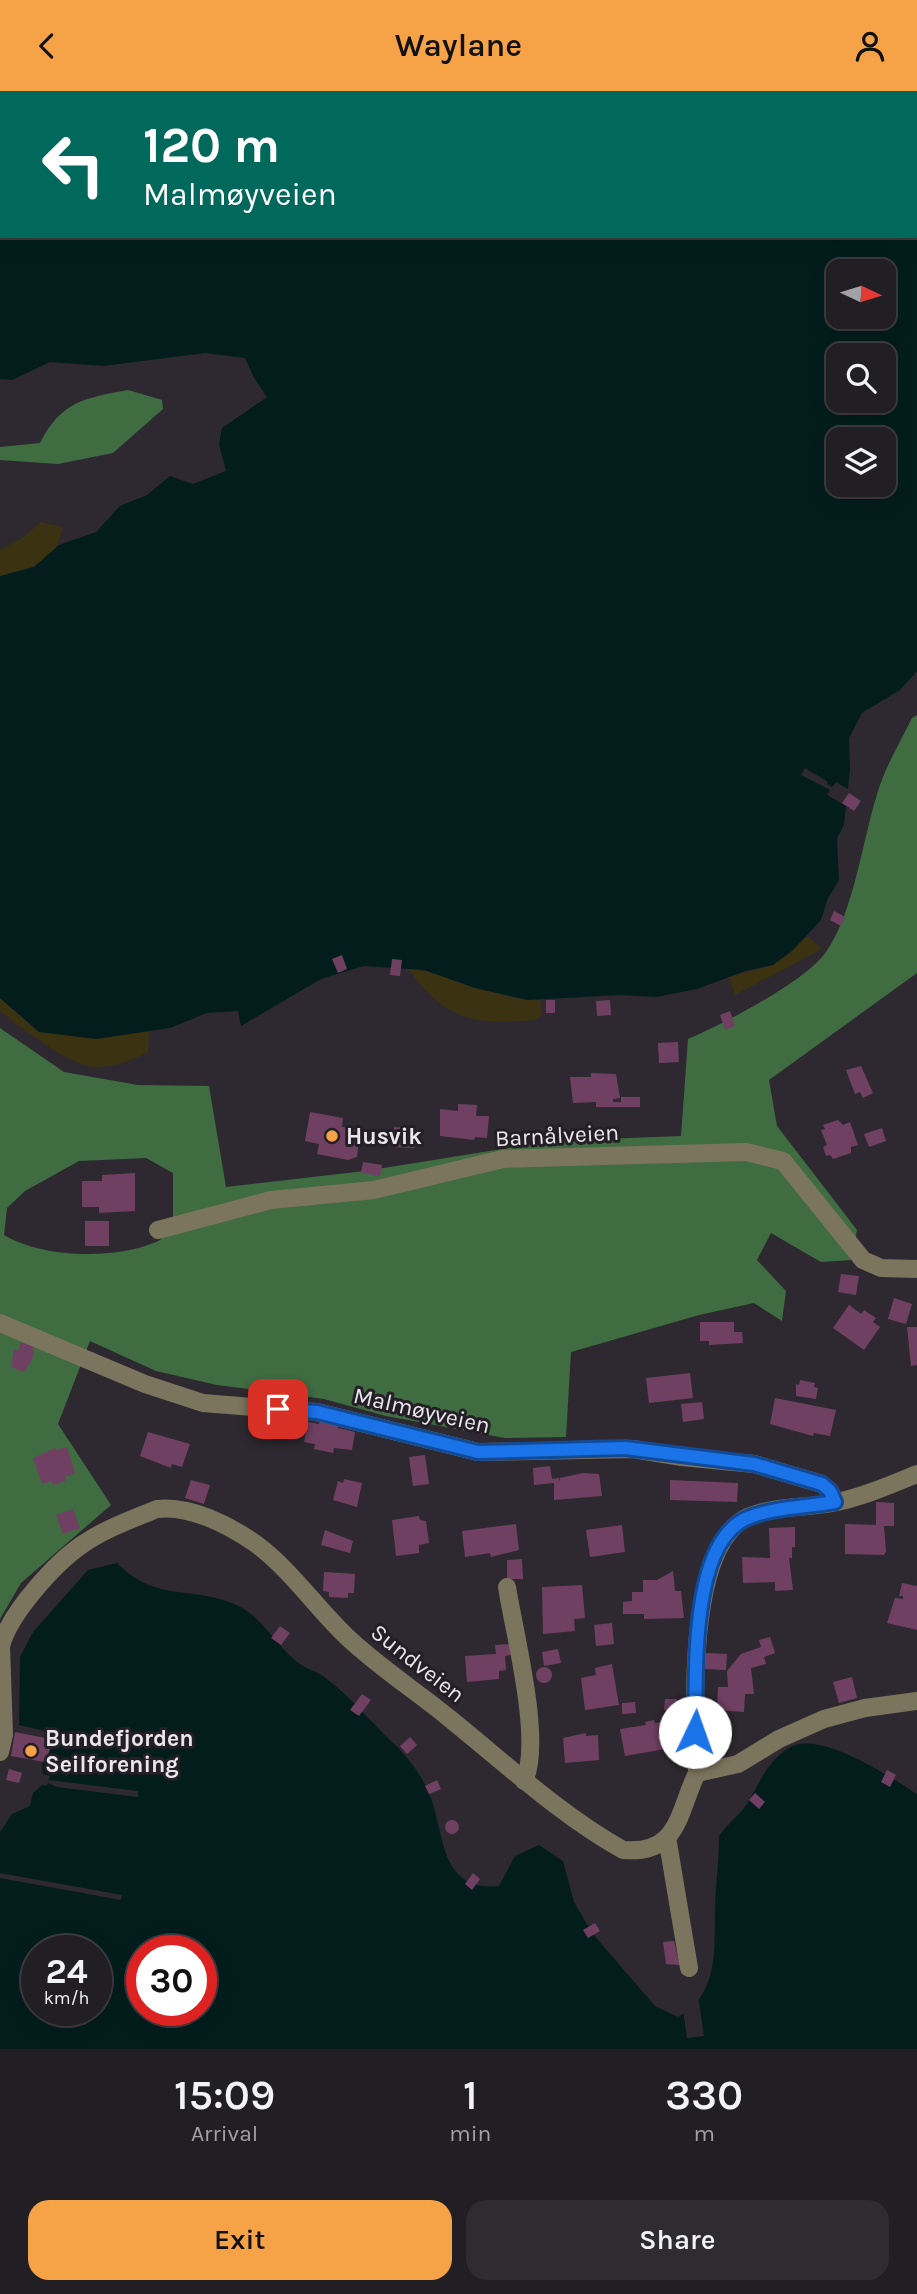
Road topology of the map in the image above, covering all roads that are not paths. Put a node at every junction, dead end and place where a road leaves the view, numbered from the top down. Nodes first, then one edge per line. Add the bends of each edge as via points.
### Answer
1 (158, 1230) dead end
2 (917, 1269) edge
3 (0, 1323) edge
4 (917, 1474) edge
5 (835, 1502) junction
6 (507, 1587) dead end
7 (917, 1701) edge
8 (0, 1752) edge
9 (697, 1773) junction
10 (524, 1781) junction
11 (667, 1837) junction
12 (689, 1968) dead end

1 - 2 street, Barnålveien via 271,1200 374,1190 503,1159 746,1152 783,1161 863,1260 881,1268
3 - 5 street, Malmøyveien via 145,1384 203,1403 317,1412 478,1452 617,1447 754,1464 822,1484
4 - 5 street
5 - 9 street via 748,1517 722,1542 705,1582 700,1621
6 - 10 street via 524,1674 529,1771
7 - 9 street via 824,1719 738,1764
8 - 10 street, Sundveien via 4,1735 1,1646 10,1624 29,1597 83,1544 170,1507 213,1521 253,1542 284,1566 346,1637
9 - 11 street via 681,1818
10 - 11 street, Sundveien via 623,1850 656,1845
11 - 12 street

